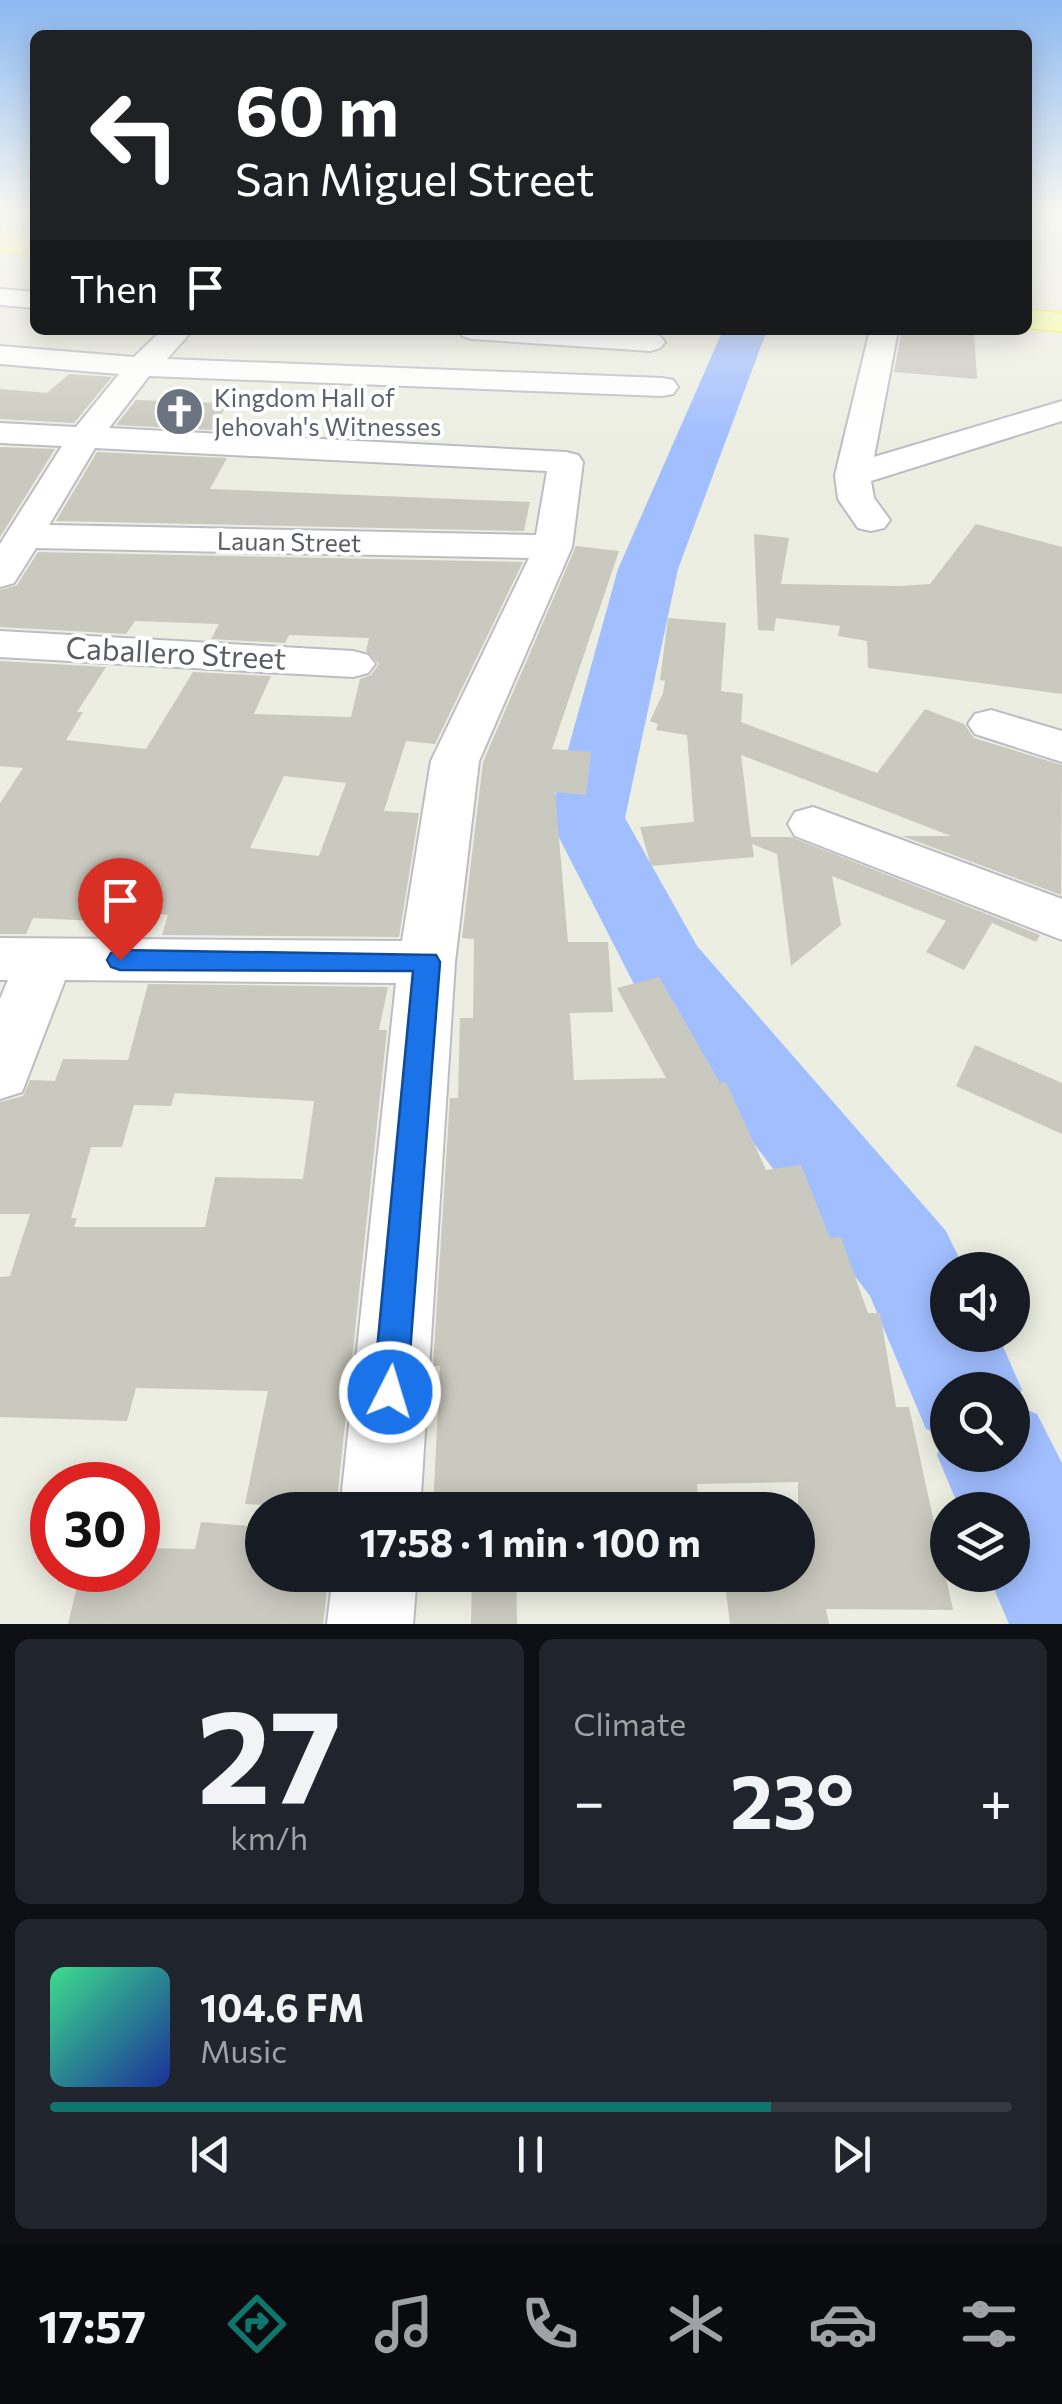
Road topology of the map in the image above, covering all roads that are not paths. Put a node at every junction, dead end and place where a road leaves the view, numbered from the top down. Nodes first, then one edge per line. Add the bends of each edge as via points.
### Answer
1 (0, 297) edge
2 (30, 300) edge
3 (1032, 311) edge
4 (1062, 315) edge
5 (1032, 319) edge
6 (174, 335) edge
7 (546, 335) edge
8 (883, 335) edge
9 (650, 342) dead end
10 (0, 355) edge
11 (141, 368) junction
12 (662, 386) dead end
13 (1062, 410) edge
14 (0, 433) edge
15 (83, 440) junction
16 (854, 475) junction
17 (871, 520) dead end
18 (26, 536) junction
19 (552, 548) junction
20 (0, 574) edge
21 (0, 644) edge
22 (353, 664) dead end
23 (991, 724) dead end
24 (1062, 747) edge
25 (813, 824) dead end
26 (1062, 920) edge
27 (22, 959) edge
28 (427, 962) junction
29 (0, 1074) edge
30 (382, 1492) edge
31 (373, 1592) edge
32 (370, 1624) edge

1 - 2 street
3 - 4 main road
4 - 5 main road
6 - 11 street
7 - 9 street
8 - 16 street
10 - 11 street
11 - 12 street
11 - 15 street
13 - 16 street
14 - 15 street
15 - 18 street
15 - 19 street via 566,462
16 - 17 street via 856,499
18 - 19 street, Lauan Street
18 - 20 street
19 - 28 street via 455,761
21 - 22 street, Caballero Street
23 - 24 street
25 - 26 street
27 - 28 street
27 - 29 street
28 - 30 street
31 - 32 street

